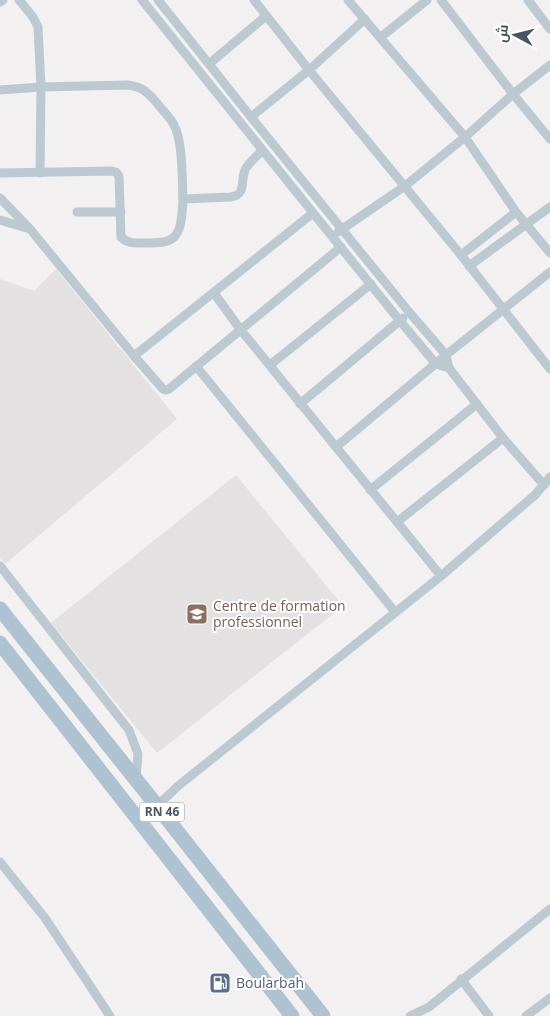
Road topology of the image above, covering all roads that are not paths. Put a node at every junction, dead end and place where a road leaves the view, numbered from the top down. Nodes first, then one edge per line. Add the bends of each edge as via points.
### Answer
1 (19, 0) edge
2 (142, 0) edge
3 (158, 0) edge
4 (254, 0) edge
5 (348, 0) edge
6 (427, 0) edge
7 (441, 0) edge
8 (528, 0) edge
9 (266, 16) junction
10 (365, 19) junction
11 (550, 29) edge
12 (380, 36) junction
13 (209, 64) junction
14 (550, 65) edge
15 (309, 70) junction
16 (41, 87) junction
17 (0, 90) edge
18 (513, 94) junction
19 (251, 117) junction
20 (465, 137) junction
21 (550, 139) edge
22 (262, 150) junction
23 (40, 173) junction
24 (0, 174) edge
25 (404, 186) junction
26 (0, 198) edge
27 (183, 199) junction
28 (550, 207) edge
29 (76, 212) dead end
30 (121, 212) junction
31 (516, 212) junction
32 (314, 213) junction
33 (0, 220) edge
34 (526, 224) junction
35 (30, 229) junction
36 (342, 229) junction
37 (332, 236) junction
38 (341, 247) junction
39 (550, 253) edge
40 (461, 256) junction
41 (469, 266) junction
42 (550, 272) edge
43 (371, 284) junction
44 (214, 293) junction
45 (503, 310) junction
46 (409, 312) junction
47 (400, 321) junction
48 (240, 330) junction
49 (446, 355) junction
50 (134, 356) junction
51 (436, 364) junction
52 (270, 365) junction
53 (196, 366) junction
54 (449, 368) junction
55 (550, 369) edge
56 (300, 404) junction
57 (477, 404) junction
58 (504, 438) junction
59 (336, 447) junction
60 (550, 476) edge
61 (544, 485) junction
62 (370, 490) junction
63 (397, 522) junction
64 (0, 566) edge
65 (441, 576) junction
66 (0, 609) edge
67 (395, 612) junction
68 (0, 643) edge
69 (136, 779) junction
70 (157, 806) junction
71 (0, 862) edge
72 (550, 909) edge
73 (461, 980) junction
74 (550, 998) edge
75 (429, 1007) junction
76 (110, 1016) edge
77 (292, 1016) edge
78 (323, 1016) edge
79 (410, 1016) edge
80 (422, 1016) edge
81 (489, 1016) edge
82 (526, 1016) edge

1 - 16 street via 38,27
2 - 22 street
3 - 13 street
4 - 9 street
5 - 10 street
6 - 12 street
7 - 18 street
8 - 11 street
9 - 13 street
9 - 15 street
10 - 12 street
10 - 15 street
12 - 20 street
13 - 19 street
14 - 18 street
15 - 19 street
15 - 25 street
16 - 17 street
16 - 23 street
16 - 27 street via 128,85 148,93 177,132
18 - 20 street
18 - 21 street
19 - 36 street
20 - 25 street
20 - 31 street
22 - 27 street via 244,172 238,196
22 - 32 street
23 - 24 street
23 - 30 street via 116,172
25 - 36 street
25 - 40 street
26 - 35 street
27 - 30 street via 181,225 170,240 164,242 125,241
28 - 34 street
29 - 30 street
31 - 34 street
31 - 40 street
32 - 37 street
32 - 44 street
33 - 35 street
34 - 39 street
34 - 41 street
35 - 50 street
36 - 37 street
36 - 46 street
37 - 38 street
38 - 43 street
38 - 48 street
40 - 41 street
41 - 45 street
42 - 45 street
43 - 47 street
43 - 52 street
44 - 48 street
44 - 50 street
45 - 49 street
45 - 55 street
46 - 47 street
46 - 49 street
47 - 51 street
47 - 56 street
48 - 52 street
48 - 53 street
49 - 51 street
49 - 54 street
50 - 53 street via 166,390
51 - 54 street
51 - 59 street
52 - 56 street
53 - 67 street
54 - 57 street
56 - 59 street
57 - 58 street
57 - 62 street
58 - 61 street
58 - 63 street
59 - 62 street
60 - 61 street
61 - 65 street
62 - 63 street
63 - 65 street
64 - 69 street via 129,730 138,754
65 - 67 street
66 - 69 main road, RN 46
67 - 70 street
68 - 77 main road, RN 46
69 - 70 main road, RN 46
70 - 78 main road, RN 46
71 - 76 street via 45,918
72 - 73 street
73 - 75 street
73 - 81 street
74 - 82 street
75 - 79 street
75 - 80 street

